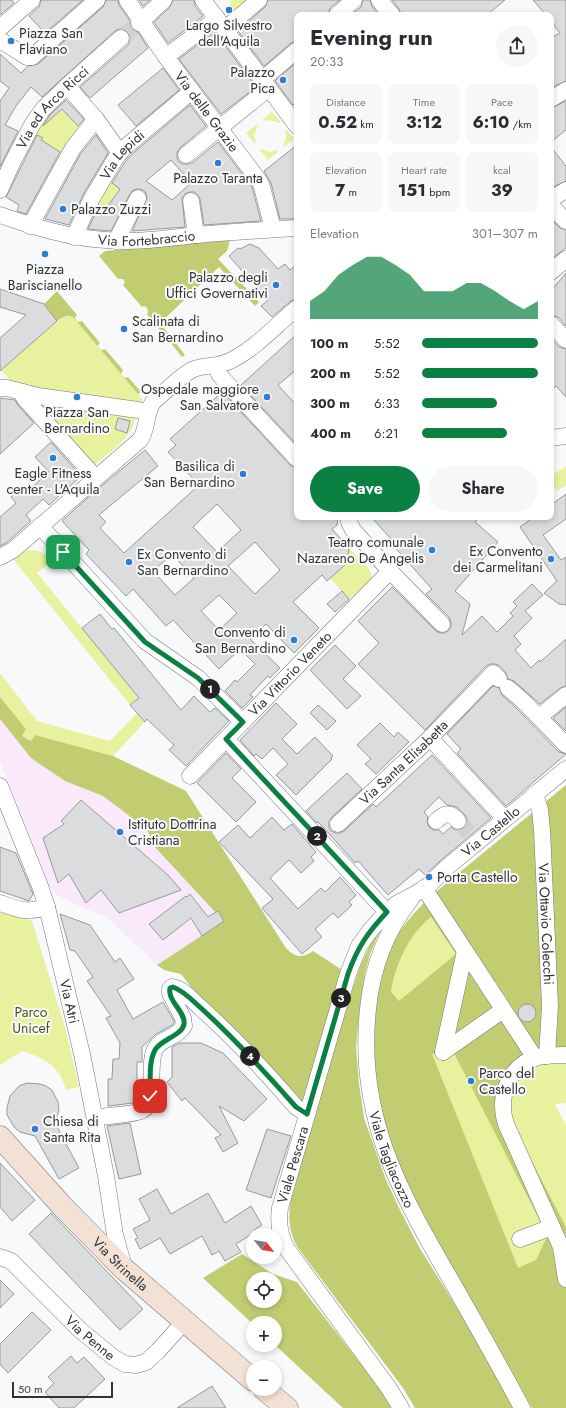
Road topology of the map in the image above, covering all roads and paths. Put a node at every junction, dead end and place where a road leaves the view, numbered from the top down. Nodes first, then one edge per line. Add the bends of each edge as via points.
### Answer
1 (32, 0) edge
2 (97, 0) edge
3 (127, 0) edge
4 (164, 0) edge
5 (203, 0) edge
6 (258, 0) edge
7 (354, 0) edge
8 (379, 0) edge
9 (340, 12) edge
10 (389, 12) edge
11 (140, 22) junction
12 (221, 24) junction
13 (0, 28) edge
14 (122, 38) tunnel mouth
15 (0, 40) edge
16 (294, 53) edge
17 (166, 57) junction
18 (266, 84) junction
19 (67, 86) junction
20 (566, 90) edge
21 (192, 91) junction
22 (554, 96) edge
23 (294, 116) edge
24 (96, 119) junction
25 (220, 128) junction
26 (120, 153) junction
27 (186, 155) dead end
28 (0, 190) edge
29 (566, 190) edge
30 (554, 197) edge
31 (138, 198) dead end
32 (191, 201) dead end
33 (554, 209) edge
34 (0, 215) edge
35 (566, 222) edge
36 (30, 226) junction
37 (294, 228) edge
38 (273, 229) junction
39 (196, 235) junction
40 (74, 237) junction
41 (116, 241) junction
42 (566, 259) edge
43 (554, 269) edge
44 (294, 311) edge
45 (554, 327) edge
46 (566, 340) edge
47 (217, 366) junction
48 (2, 388) edge
49 (23, 392) junction
50 (148, 412) junction
51 (566, 436) edge
52 (554, 438) edge
53 (294, 456) edge
54 (96, 478) junction
55 (349, 520) edge
56 (40, 526) junction
57 (0, 557) edge
58 (390, 572) junction
59 (442, 624) dead end
60 (566, 695) edge
61 (539, 717) junction
62 (243, 722) junction
63 (430, 738) junction
64 (226, 739) junction
65 (566, 745) edge
66 (566, 769) edge
67 (190, 776) dead end
68 (0, 786) edge
69 (535, 794) junction
70 (505, 819) junction
71 (436, 821) dead end
72 (458, 821) tunnel mouth
73 (338, 824) dead end
74 (420, 891) junction
75 (0, 903) edge
76 (46, 907) junction
77 (391, 918) junction
78 (465, 951) junction
79 (503, 1010) junction
80 (566, 1055) edge
81 (541, 1057) junction
82 (307, 1114) junction
83 (95, 1118) junction
84 (0, 1137) edge
85 (552, 1227) junction
86 (108, 1237) junction
87 (520, 1239) dead end
88 (0, 1257) edge
89 (566, 1279) edge
90 (184, 1322) junction
91 (246, 1374) edge
92 (272, 1396) edge
93 (287, 1408) edge
94 (401, 1408) edge
95 (522, 1408) edge

1 - 13 street
2 - 15 street via 32,57 27,57
3 - 11 street, Via delle Grazie
4 - 11 street
5 - 12 street
6 - 12 street
7 - 9 street
8 - 10 street
11 - 17 street, Via delle Grazie
12 - 17 street
12 - 18 street
14 - 19 street, Via ed Arco Ricci
16 - 18 street
17 - 21 street, Via delle Grazie
18 - 23 street
18 - 25 street
19 - 24 street
19 - 28 street, Via ed Arco Ricci via 36,120
20 - 22 street
21 - 25 street, Via delle Grazie
21 - 26 street, Via Lepidi
24 - 26 street
24 - 36 street via 73,148
25 - 27 street
25 - 38 street, Via delle Grazie via 261,184
26 - 40 street, Via Lepidi via 92,198
29 - 30 street
31 - 41 street
32 - 39 street
33 - 35 street
34 - 36 street, Via Fortebraccio
36 - 40 street, Via Fortebraccio
37 - 38 street, Via Fortebraccio
38 - 39 street, Via Fortebraccio
39 - 41 street, Via Fortebraccio
40 - 41 street, Via Fortebraccio
42 - 43 street
44 - 47 street via 239,356
45 - 46 street
47 - 50 street via 194,369 168,383
47 - 53 street via 223,379
48 - 49 street
49 - 50 street
49 - 54 street via 24,398
50 - 54 street via 141,439
51 - 52 street
54 - 56 street
55 - 58 street via 353,530
56 - 57 street via 10,552
56 - 62 street via 145,642 198,678
58 - 59 street
58 - 62 street, Via Vittorio Veneto
60 - 61 street
61 - 63 street, Via Santa Elisabetta via 500,680 467,699
61 - 65 street
62 - 64 street, Via Vittorio Veneto
63 - 70 street
63 - 73 street, Via Santa Elisabetta
64 - 67 street, Via Vittorio Veneto
64 - 77 street
66 - 69 street, Via Castello
68 - 76 street, Via Atri
69 - 70 street, Via Castello
69 - 81 street, Via Ottavio Colecchi via 542,830 550,1006
70 - 74 street, Via Castello via 474,839
71 - 72 street via 444,814 448,814
74 - 77 street, Viale Tagliacozzo
74 - 78 street
75 - 76 street via 26,911
76 - 83 street, Via Atri via 81,1047
77 - 82 street, Viale Pescara via 364,939 354,957
77 - 95 street, Viale Tagliacozzo via 374,970 366,1023 366,1072 376,1125 390,1164 420,1227
78 - 79 street
78 - 79 street via 443,1052
79 - 81 street
80 - 81 street
81 - 85 street via 519,1068 509,1081 503,1096 503,1113
82 - 83 street via 296,1107 241,1046 182,992 172,987 170,993 184,1025 155,1049 148,1105 140,1111
82 - 94 street, Viale Pescara via 280,1208 282,1240
83 - 86 street, Via Atri via 106,1176
84 - 86 main road, Via Strinella
85 - 87 street
85 - 89 street via 561,1247
86 - 90 main road, Via Strinella via 124,1269
88 - 90 street, Via Penne via 10,1260 80,1330 107,1353 126,1364 146,1362
90 - 91 main road, Via Strinella
92 - 93 main road

